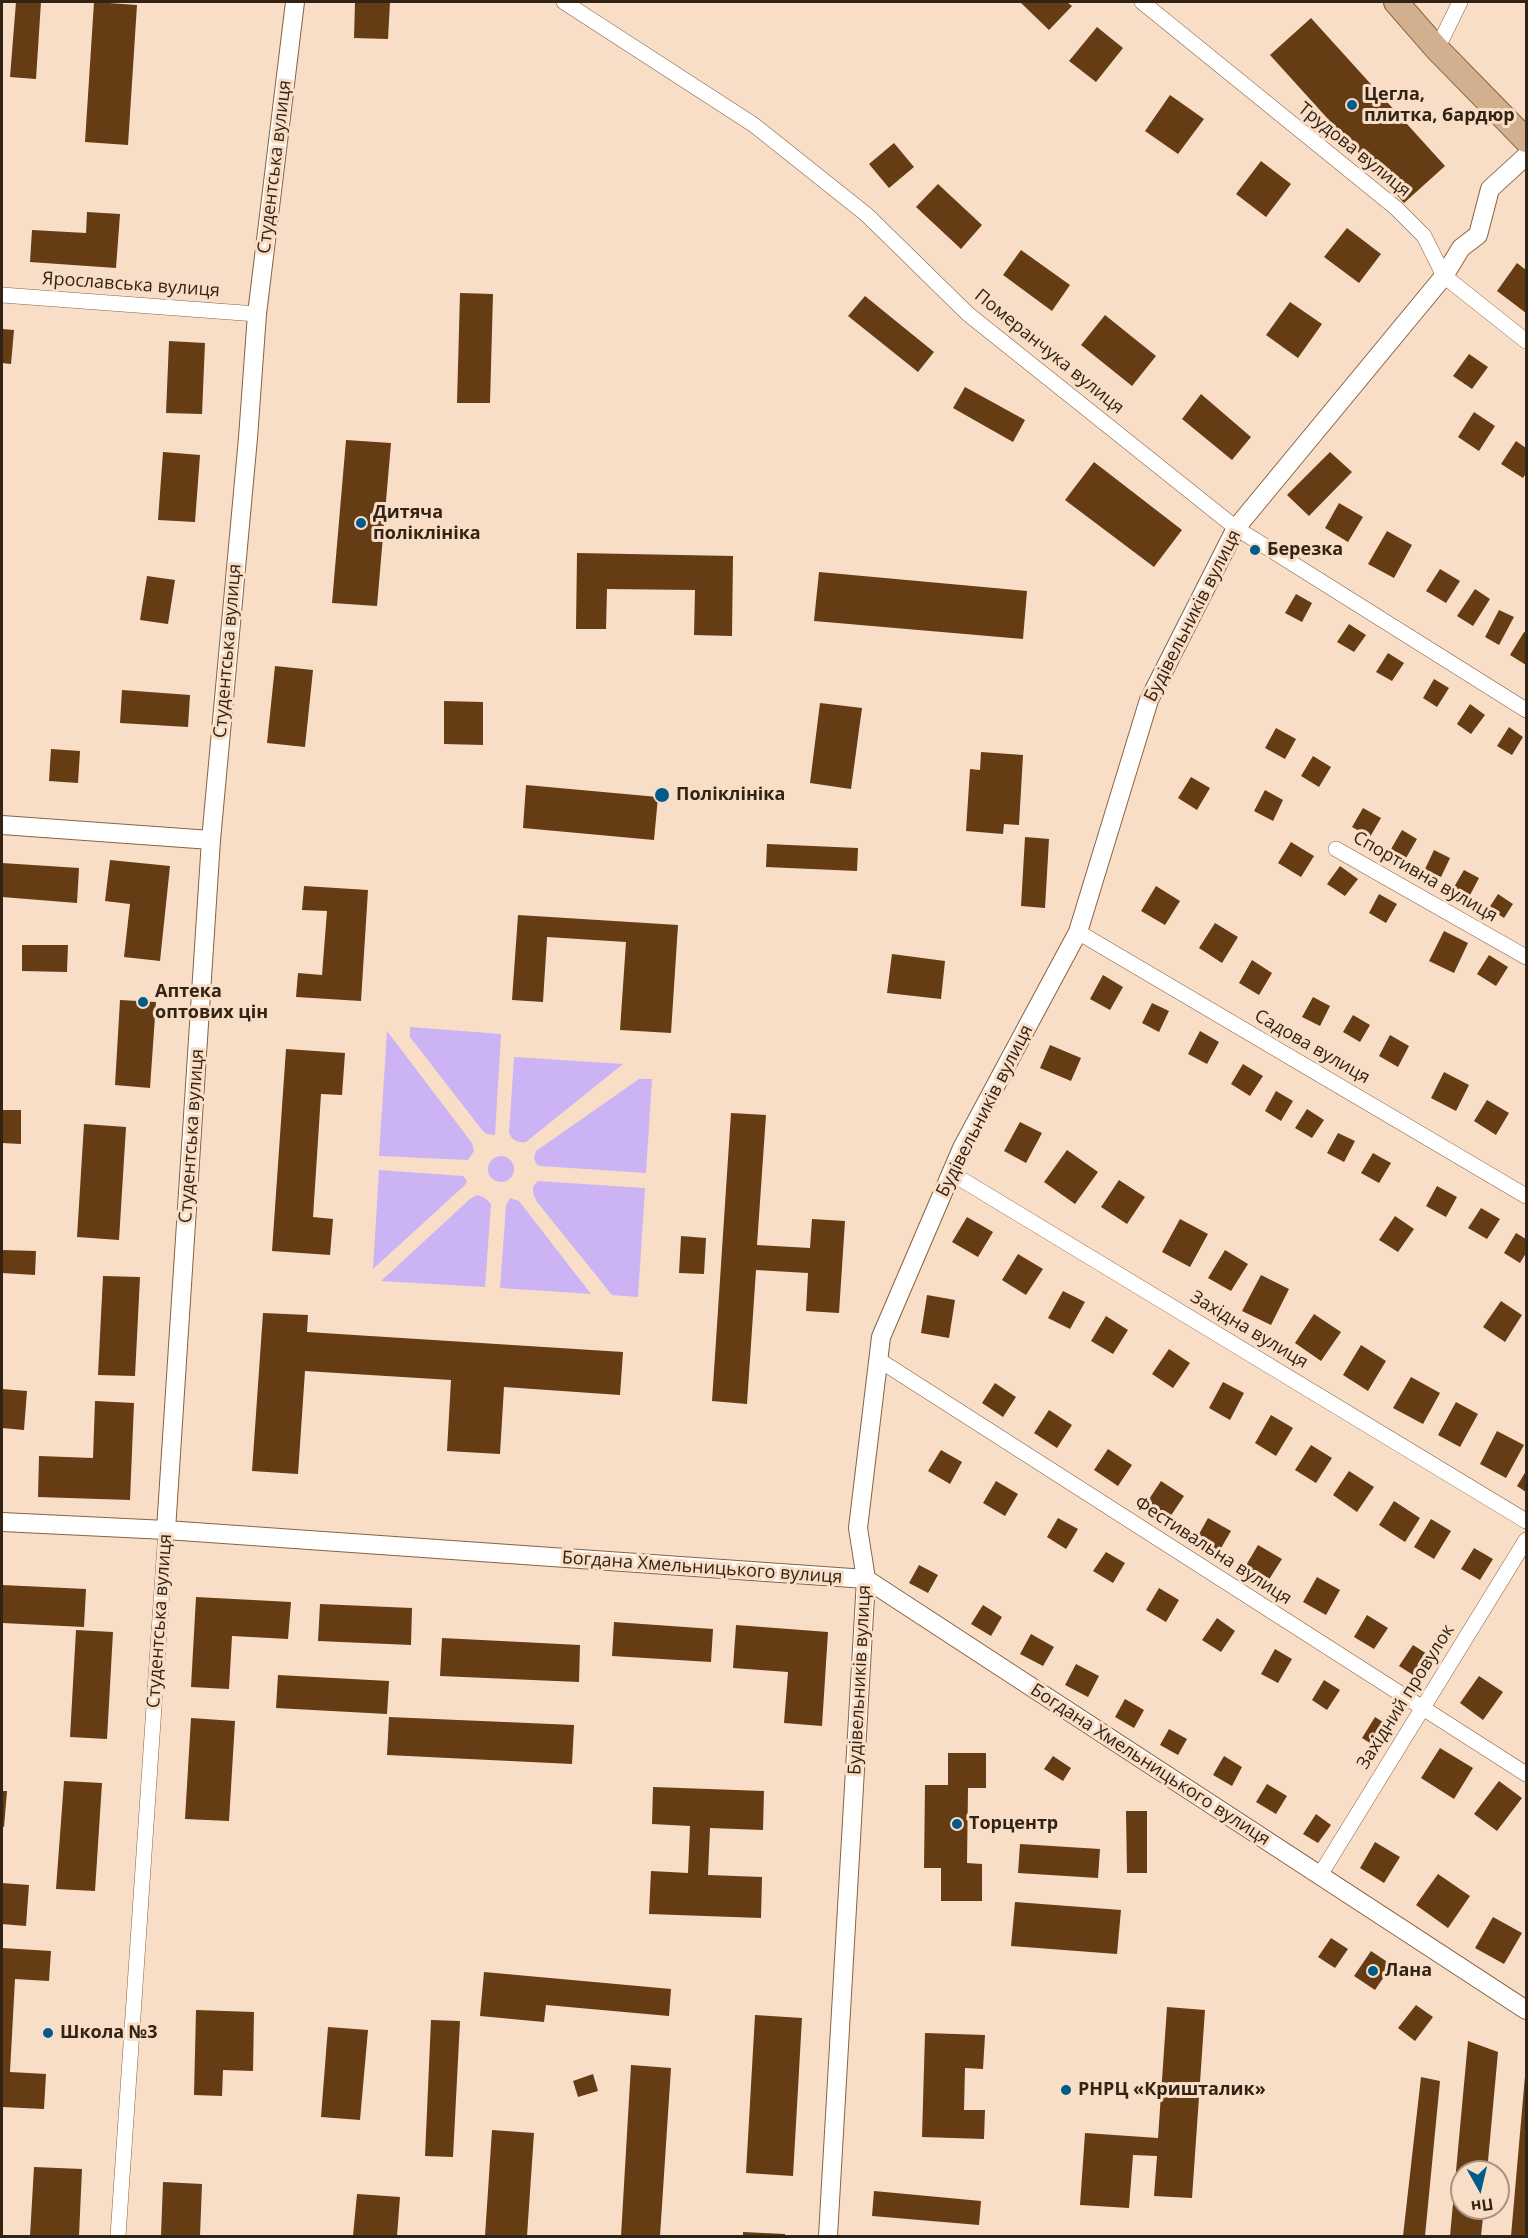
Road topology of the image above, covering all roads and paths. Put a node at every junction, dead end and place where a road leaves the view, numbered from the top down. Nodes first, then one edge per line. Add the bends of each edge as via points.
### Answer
1 (296, 2) edge
2 (564, 2) edge
3 (1142, 2) edge
4 (1396, 2) edge
5 (1460, 2) edge
6 (1437, 50) junction
7 (1527, 140) edge
8 (1527, 156) edge
9 (1444, 276) junction
10 (2, 295) edge
11 (257, 314) junction
12 (1527, 341) edge
13 (1236, 528) junction
14 (1527, 710) edge
15 (2, 825) edge
16 (211, 840) junction
17 (1336, 849) dead end
18 (1078, 932) junction
19 (1527, 957) edge
20 (951, 1173) junction
21 (1527, 1196) edge
22 (879, 1360) junction
23 (1527, 1521) edge
24 (2, 1522) edge
25 (166, 1530) junction
26 (1527, 1540) edge
27 (866, 1579) junction
28 (1422, 1707) junction
29 (1527, 1774) edge
30 (1320, 1875) junction
31 (1527, 2010) edge
32 (118, 2236) edge
33 (828, 2236) edge

1 - 11 street, Студентська вулиця
2 - 13 street, Померанчука вулиця via 754,125 867,215 968,314
3 - 9 street, Трудова вулиця via 1396,208 1424,236
4 - 6 main road
5 - 6 street
6 - 7 main road
8 - 9 street, Будівельників вулиця via 1490,189 1478,236 1461,248
9 - 12 street, Трудова вулиця
9 - 13 street, Будівельників вулиця
10 - 11 street, Ярославська вулиця
11 - 16 street, Студентська вулиця
13 - 14 street, Померанчука вулиця
13 - 18 street, Будівельників вулиця via 1149,700
15 - 16 street
16 - 25 street, Студентська вулиця
17 - 19 street, Спортивна вулиця
18 - 20 street, Будівельників вулиця
18 - 21 street, Садова вулиця
20 - 22 street, Будівельників вулиця via 880,1337
20 - 23 street, Західна вулиця
22 - 27 street, Будівельників вулиця via 858,1528
22 - 28 street, Фестивальна вулиця
24 - 25 street, Богдана Хмельницького вулиця
25 - 27 street, Богдана Хмельницького вулиця
25 - 32 street, Студентська вулиця
26 - 28 street, Західний провулок
27 - 30 street, Богдана Хмельницького вулиця
27 - 33 street, Будівельників вулиця
28 - 29 street, Фестивальна вулиця
28 - 30 street, Західний провулок
30 - 31 street, Богдана Хмельницького вулиця

